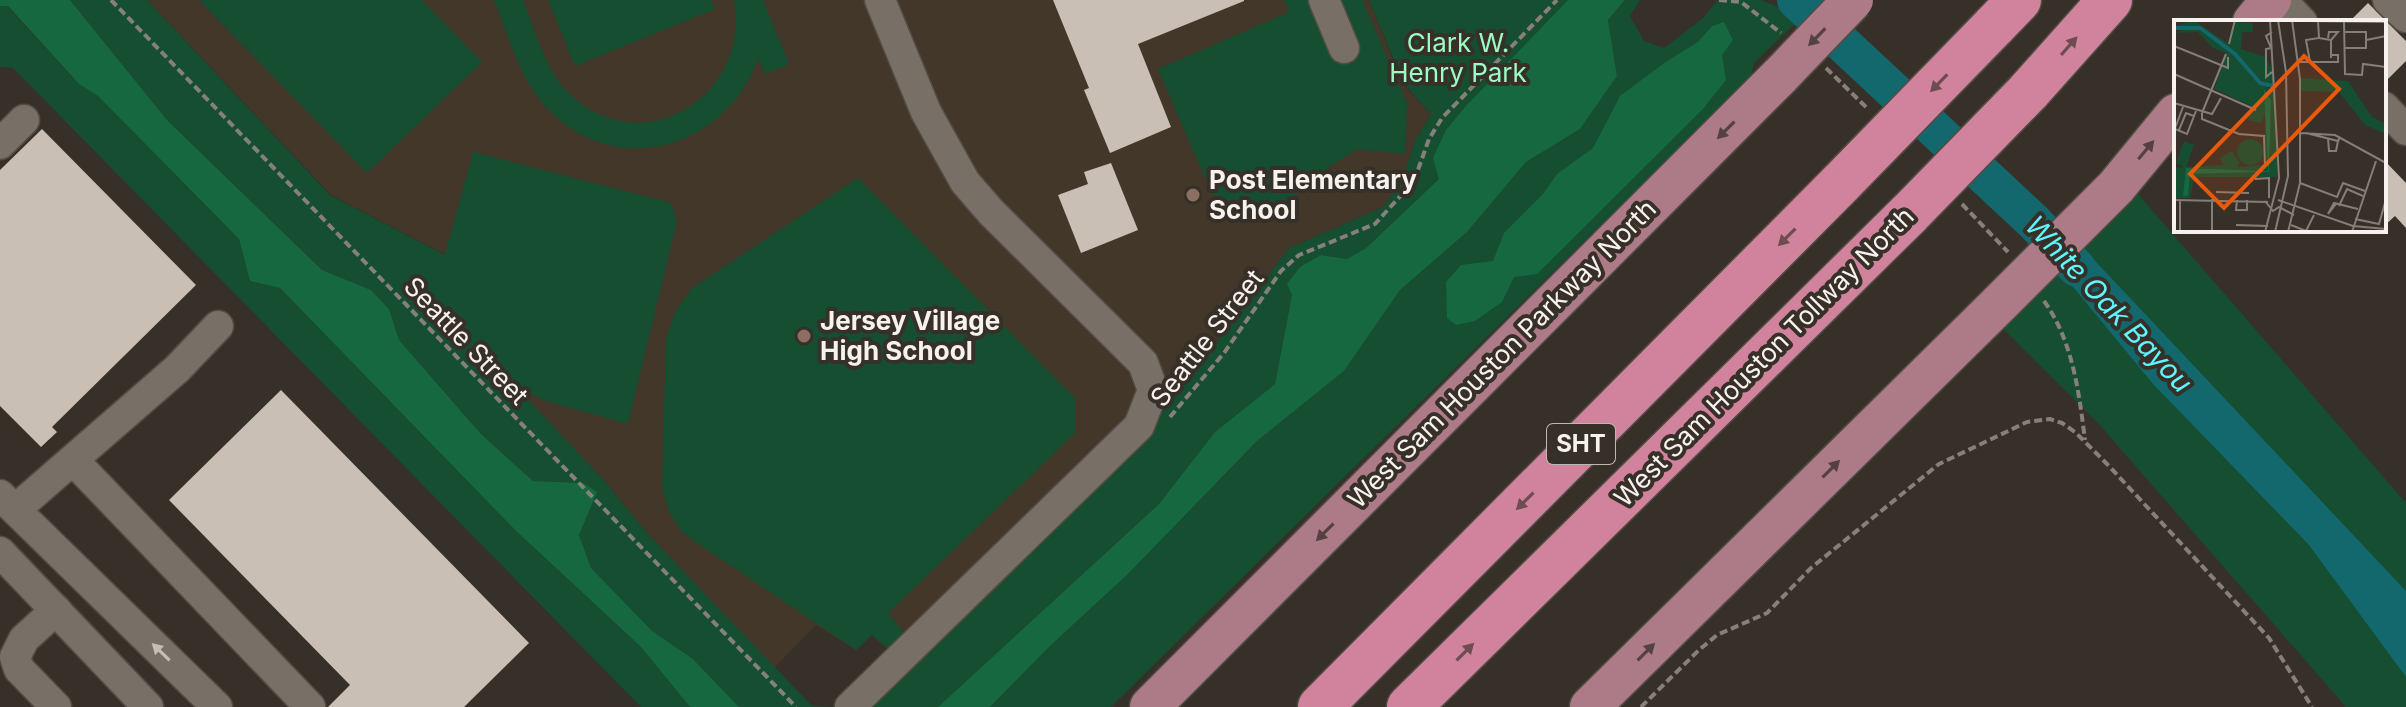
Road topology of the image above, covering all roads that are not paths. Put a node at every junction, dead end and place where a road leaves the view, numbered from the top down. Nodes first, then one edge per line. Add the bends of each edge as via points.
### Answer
1 (880, 0) edge
2 (1324, 0) edge
3 (1853, 0) edge
4 (2110, 0) edge
5 (2271, 0) edge
6 (2281, 0) edge
7 (2388, 0) edge
8 (2006, 14) edge
9 (2406, 17) edge
10 (2255, 20) edge
11 (2300, 20) edge
12 (1344, 48) dead end
13 (2174, 116) edge
14 (24, 120) dead end
15 (0, 144) edge
16 (218, 326) dead end
17 (73, 460) junction
18 (8, 502) edge
19 (0, 552) edge
20 (56, 610) junction
21 (11, 657) edge
22 (146, 706) edge
23 (56, 707) edge
24 (217, 707) edge
25 (310, 707) edge
26 (850, 707) edge
27 (1150, 707) edge
28 (1320, 707) edge
29 (1409, 707) edge
30 (1590, 707) edge

1 - 26 street via 926,112 965,182 1143,363 1153,390 1139,426
2 - 12 street
3 -> 27 main road, West Sam Houston Parkway North, bridge
29 -> 4 highway, West Sam Houston Tollway North / SHT, bridge via 1910,213
5 - 10 main road
6 - 11 street
7 - 9 street
8 -> 28 highway, SHT, bridge
30 -> 13 main road, bridge via 2116,187
14 - 15 street
16 - 17 street
17 - 18 street
17 - 25 street
24 -> 18 street
19 - 20 street
20 - 21 street
20 - 22 street
21 - 23 street

